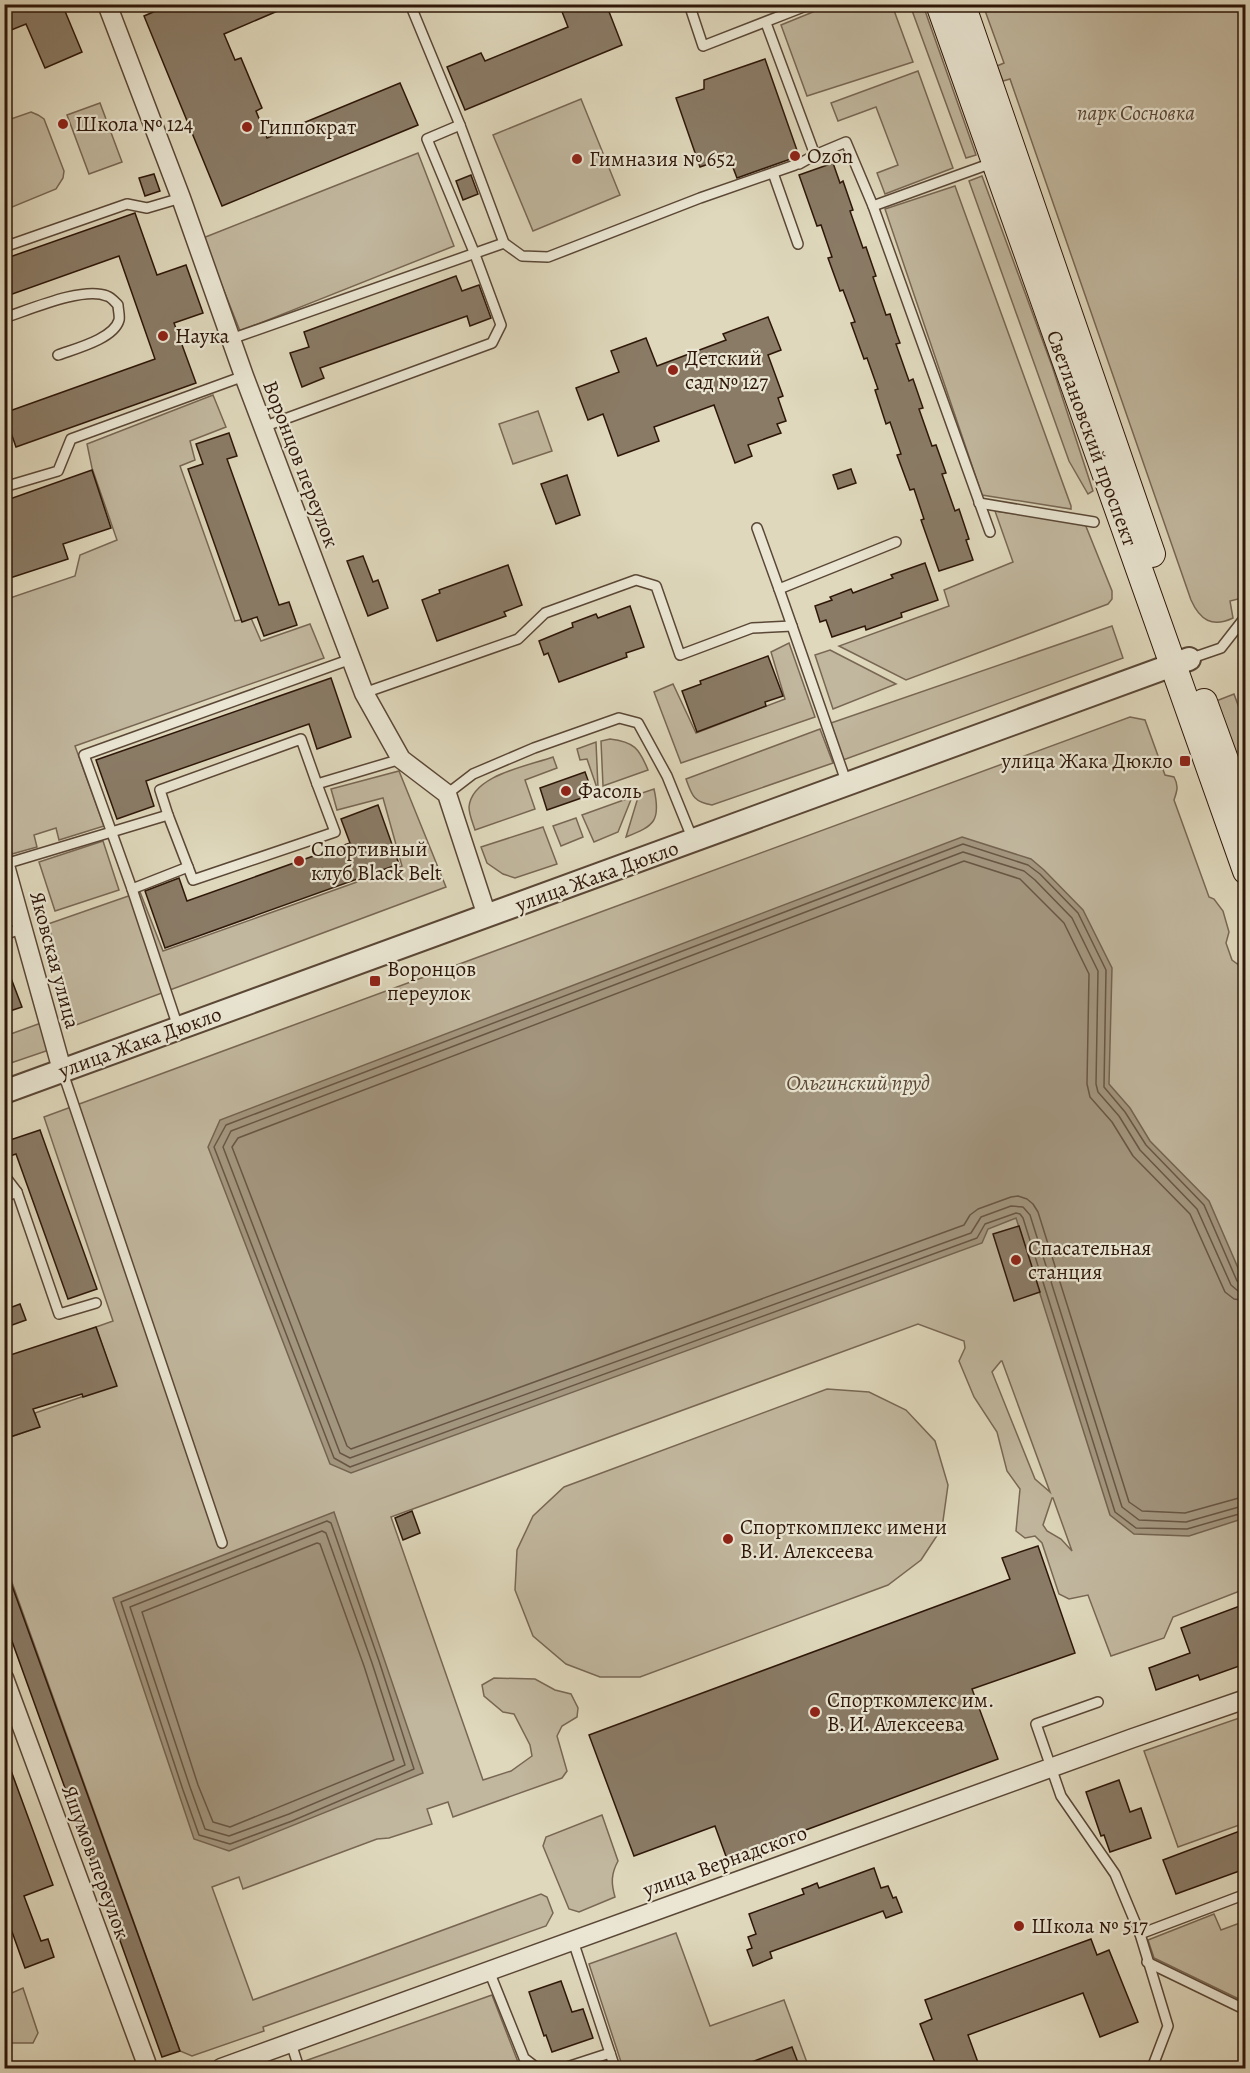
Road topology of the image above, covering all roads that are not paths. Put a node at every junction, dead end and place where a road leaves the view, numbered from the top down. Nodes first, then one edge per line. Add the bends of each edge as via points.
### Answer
1 (107, 4) edge
2 (410, 4) edge
3 (689, 4) edge
4 (812, 4) edge
5 (939, 4) edge
6 (962, 4) edge
7 (766, 23) junction
8 (460, 125) junction
9 (815, 155) junction
10 (994, 162) junction
11 (773, 173) junction
12 (181, 198) junction
13 (873, 206) junction
14 (504, 243) junction
15 (798, 244) dead end
16 (4, 247) edge
17 (474, 252) junction
18 (4, 318) edge
19 (231, 339) junction
20 (57, 355) dead end
21 (244, 376) junction
22 (263, 427) junction
23 (4, 487) edge
24 (979, 503) junction
25 (1094, 522) dead end
26 (757, 528) dead end
27 (990, 532) dead end
28 (896, 542) dead end
29 (779, 589) junction
30 (1245, 616) edge
31 (792, 626) junction
32 (351, 659) junction
33 (1181, 662) junction
34 (363, 693) junction
35 (401, 759) junction
36 (318, 784) junction
37 (847, 784) junction
38 (447, 794) junction
39 (168, 815) junction
40 (1245, 817) edge
41 (112, 833) junction
42 (693, 840) junction
43 (5, 863) edge
44 (188, 867) junction
45 (1245, 871) edge
46 (132, 889) junction
47 (487, 916) junction
48 (22, 928) junction
49 (4, 934) edge
50 (179, 1028) junction
51 (62, 1070) junction
52 (4, 1092) edge
53 (4, 1175) edge
54 (17, 1192) junction
55 (4, 1197) edge
56 (96, 1303) dead end
57 (222, 1543) dead end
58 (4, 1678) edge
59 (1245, 1699) edge
60 (1098, 1702) dead end
61 (1052, 1767) junction
62 (1245, 1894) edge
63 (1140, 1934) junction
64 (573, 1941) junction
65 (1148, 1962) junction
66 (489, 1971) junction
67 (1245, 2010) edge
68 (291, 2043) junction
69 (610, 2053) junction
70 (146, 2062) dead end
71 (221, 2068) edge
72 (299, 2068) edge
73 (537, 2068) edge
74 (564, 2068) edge
75 (615, 2068) edge
76 (1152, 2068) edge

1 - 12 street, Воронцов переулок
2 - 8 lane
3 - 7 lane via 703,46
4 - 7 lane
5 - 10 main road, Светлановский проспект
6 - 33 main road, Светлановский проспект
7 - 9 lane
8 - 14 lane
8 - 17 lane via 427,139
9 - 11 lane
9 - 13 lane via 846,142
10 - 13 lane
10 - 33 main road, Светлановский проспект
11 - 14 lane via 549,257 522,256
11 - 15 lane
12 - 16 lane via 147,208 127,204
12 - 19 street, Воронцов переулок
13 - 24 lane
14 - 17 lane
17 - 19 lane
17 - 22 lane via 501,325 492,342
18 - 20 lane via 69,296 95,293 109,296 118,305 119,319 113,330
19 - 21 street, Воронцов переулок
21 - 22 street, Воронцов переулок
21 - 23 lane via 71,439 58,471
22 - 32 street, Воронцов переулок
24 - 25 lane
24 - 27 lane
26 - 29 lane
28 - 29 lane
29 - 31 lane
30 - 33 lane via 1221,648
31 - 34 lane via 752,628 680,656 656,586 636,580 545,614 518,639
31 - 37 lane
32 - 34 street, Воронцов переулок
32 - 41 lane via 84,755
33 - 37 street, улица Жака Дюкло
33 - 40 main road, Светлановский проспект
33 - 45 main road, Светлановский проспект
34 - 35 street, Воронцов переулок
35 - 36 lane
35 - 38 street, Воронцов переулок
36 - 39 lane via 301,739 160,790
36 - 44 lane via 335,832 193,880
37 - 42 street, улица Жака Дюкло
38 - 42 lane via 473,774 619,718 638,723
38 - 47 street
39 - 41 lane
39 - 44 lane
41 - 43 lane
41 - 46 lane
42 - 47 street, улица Жака Дюкло
43 - 48 street, Яковская улица
44 - 46 lane
46 - 50 lane
47 - 50 street, улица Жака Дюкло
48 - 49 lane
48 - 51 street, Яковская улица
50 - 51 street, улица Жака Дюкло
51 - 52 street, улица Жака Дюкло
51 - 57 lane
53 - 54 lane
54 - 55 lane
54 - 56 lane via 59,1314
58 - 70 street, Яшумов переулок
59 - 61 street, улица Вернадского
60 - 61 lane via 1036,1724
61 - 63 lane via 1061,1796 1115,1874
61 - 64 street, улица Вернадского
62 - 63 lane
63 - 65 lane
64 - 66 street, улица Вернадского
64 - 69 lane
65 - 67 lane
65 - 76 lane via 1168,2026
66 - 68 street, улица Вернадского
66 - 73 lane via 524,2058
68 - 71 street, улица Вернадского
68 - 72 lane
69 - 74 lane
69 - 75 lane

